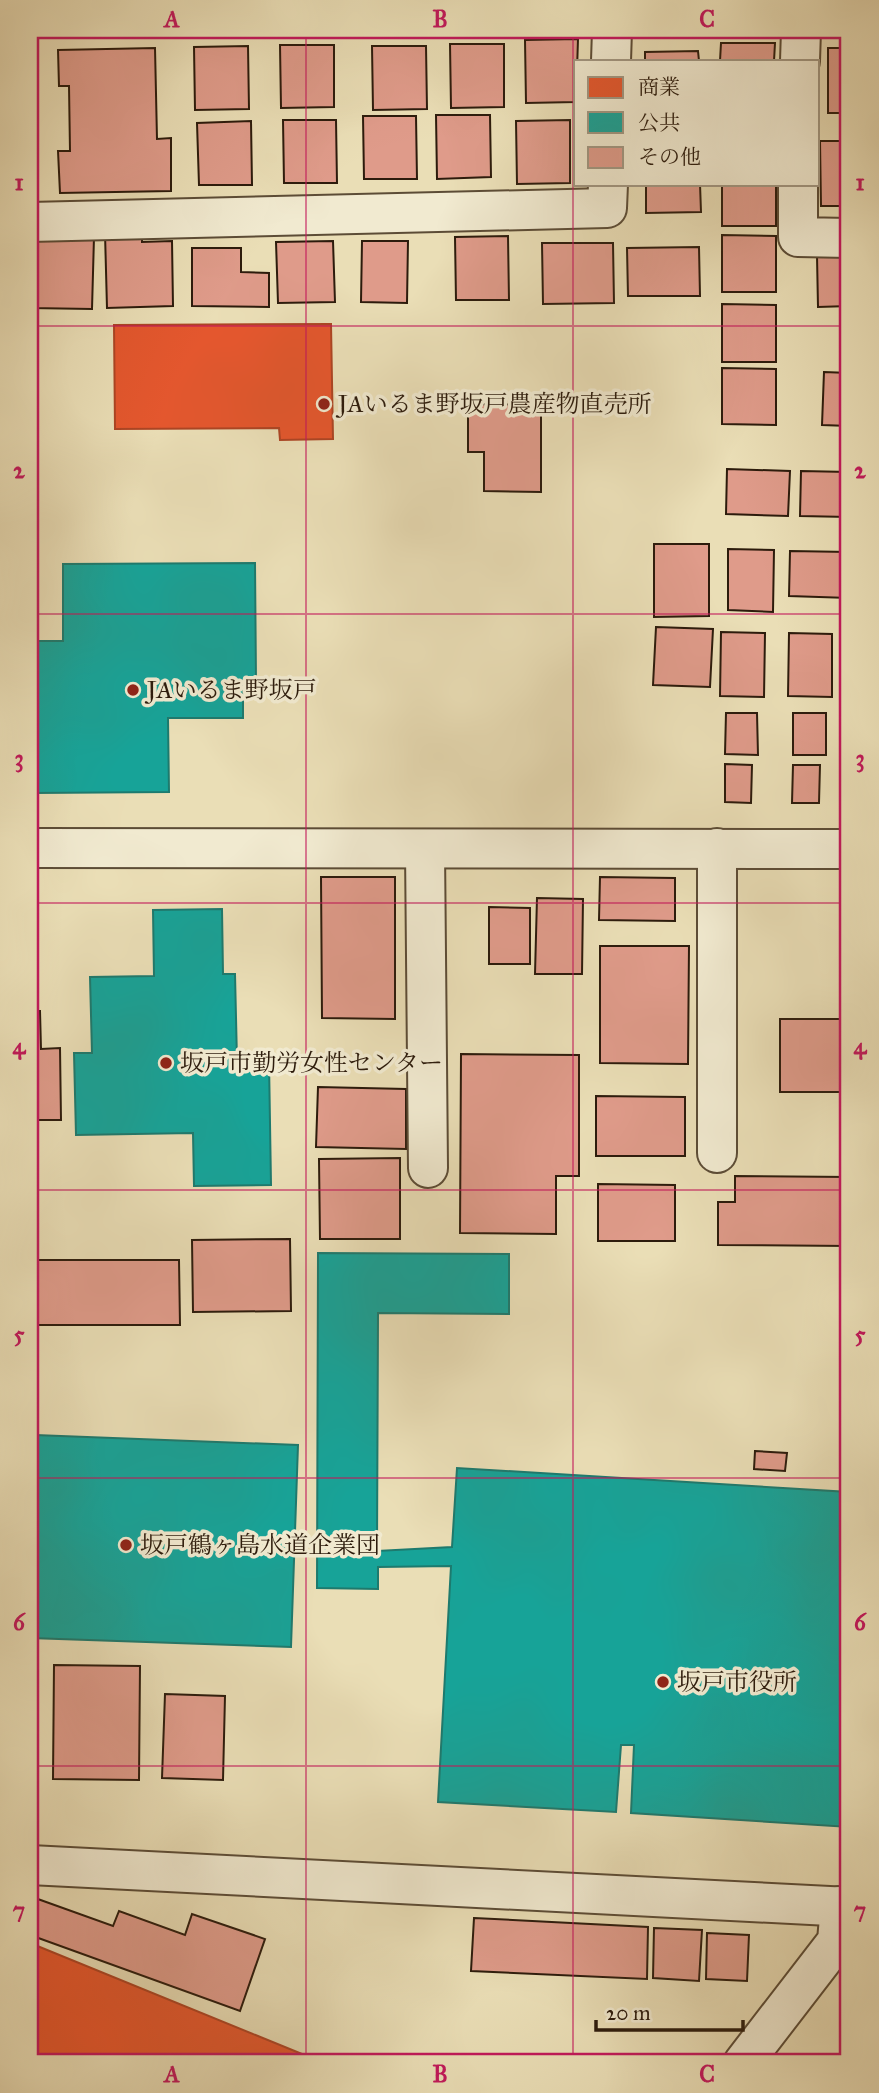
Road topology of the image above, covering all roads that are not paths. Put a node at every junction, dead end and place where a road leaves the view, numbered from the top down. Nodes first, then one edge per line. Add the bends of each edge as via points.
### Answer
1 (611, 30) edge
2 (801, 30) edge
3 (611, 60) edge
4 (800, 60) edge
5 (608, 186) edge
6 (798, 186) edge
7 (30, 222) edge
8 (849, 239) edge
9 (30, 848) edge
10 (717, 848) junction
11 (425, 849) junction
12 (849, 849) edge
13 (717, 1153) dead end
14 (428, 1168) dead end
15 (30, 1866) edge
16 (845, 1906) edge
17 (743, 2063) edge

1 - 3 street
2 - 4 street
5 - 7 street via 607,208
6 - 8 street via 797,237
9 - 11 street
10 - 11 street
10 - 12 street
10 - 13 street
11 - 14 street
15 - 16 street
16 - 17 street via 837,1941

